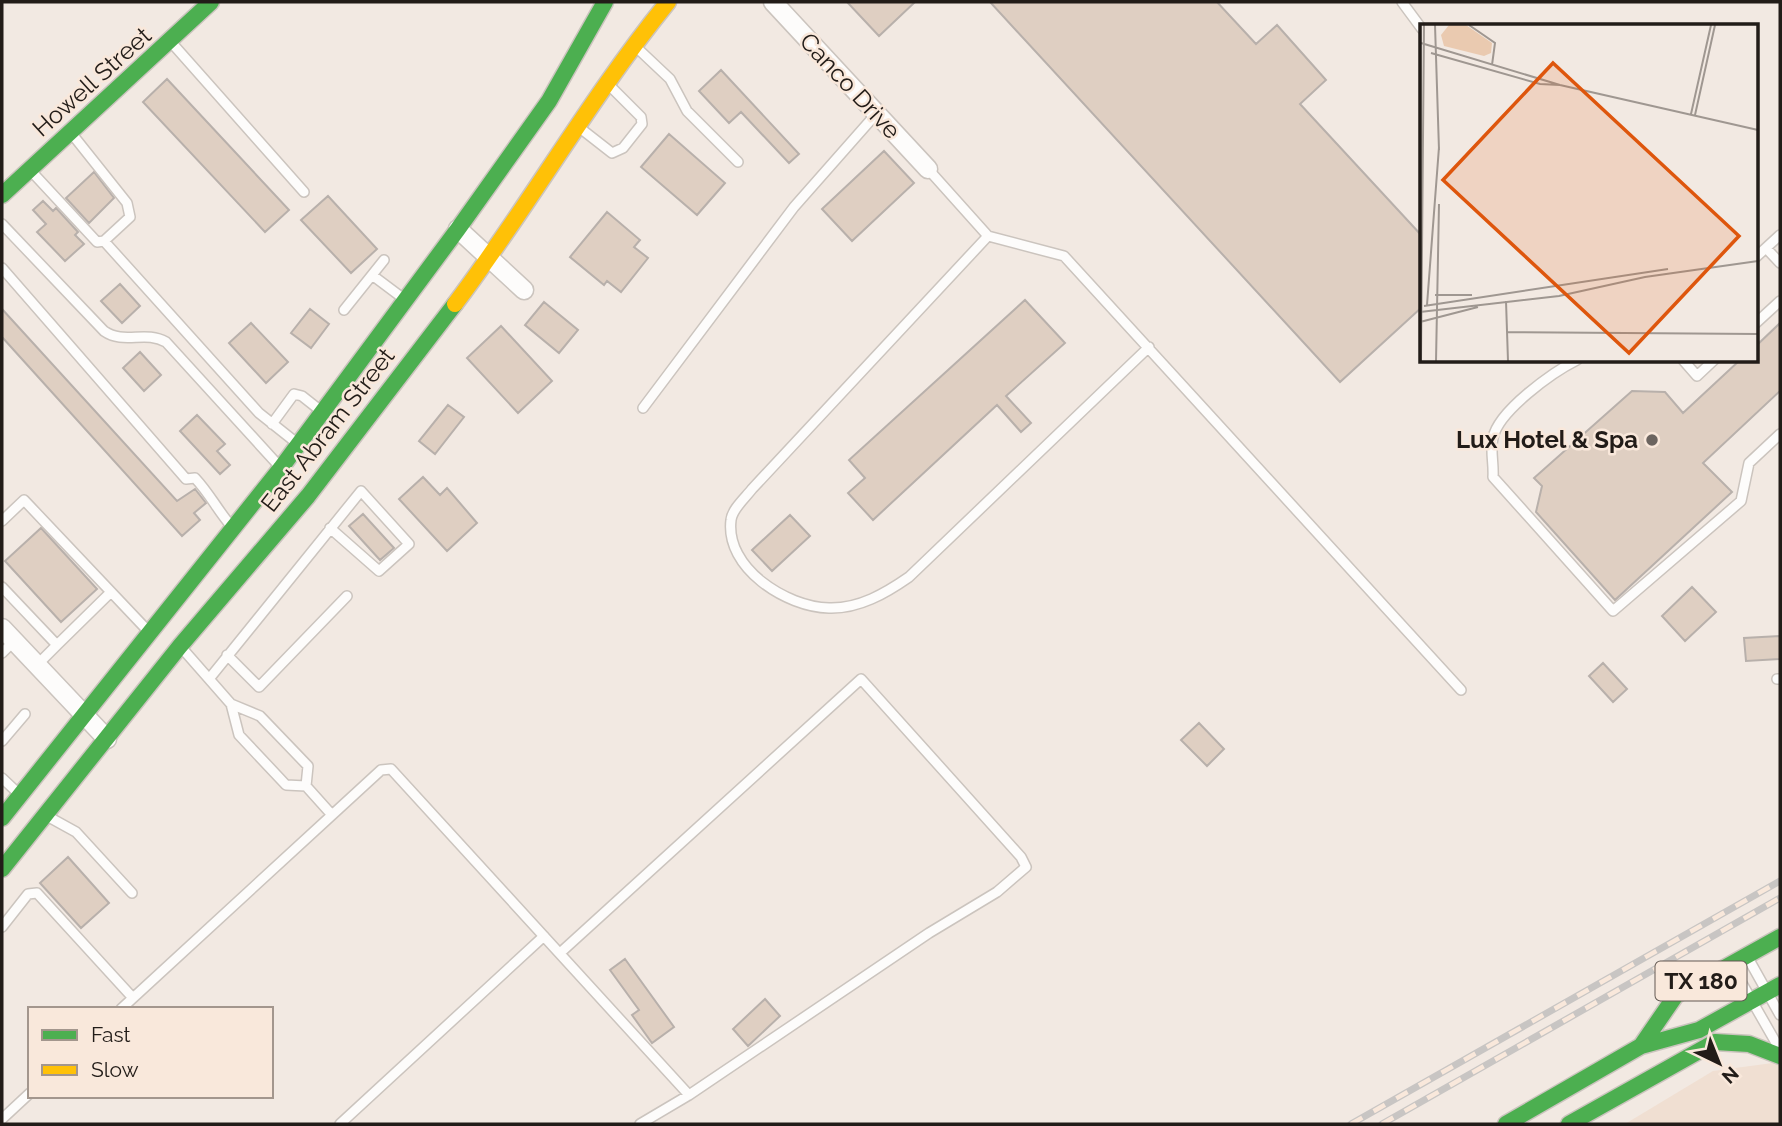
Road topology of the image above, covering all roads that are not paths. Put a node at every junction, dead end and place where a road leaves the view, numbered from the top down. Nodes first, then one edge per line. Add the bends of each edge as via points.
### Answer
1 (212, 2) edge
2 (606, 2) edge
3 (668, 2) edge
4 (773, 2) edge
5 (1402, 2) edge
6 (1420, 26) edge
7 (171, 42) junction
8 (633, 45) junction
9 (608, 84) junction
10 (876, 114) junction
11 (580, 128) junction
12 (71, 133) junction
13 (738, 162) dead end
14 (928, 169) joint
15 (30, 170) junction
16 (304, 192) dead end
17 (2, 195) edge
18 (2, 224) edge
19 (458, 229) junction
20 (1780, 235) edge
21 (988, 236) junction
22 (104, 241) junction
23 (1766, 248) junction
24 (1758, 255) edge
25 (384, 260) dead end
26 (488, 260) junction
27 (1780, 263) edge
28 (2, 268) edge
29 (372, 275) junction
30 (524, 290) dead end
31 (406, 300) junction
32 (1780, 301) edge
33 (344, 310) dead end
34 (1758, 321) edge
35 (1149, 347) junction
36 (1573, 362) edge
37 (1685, 362) edge
38 (1712, 362) edge
39 (643, 408) dead end
40 (323, 412) junction
41 (272, 424) junction
42 (1780, 434) edge
43 (299, 444) junction
44 (281, 468) junction
45 (266, 487) junction
46 (2, 521) edge
47 (233, 528) junction
48 (330, 528) junction
49 (2, 587) edge
50 (111, 592) junction
51 (347, 596) dead end
52 (150, 633) junction
53 (6, 641) edge
54 (57, 645) junction
55 (180, 646) junction
56 (227, 655) junction
57 (37, 665) junction
58 (209, 679) junction
59 (1461, 690) dead end
60 (231, 704) junction
61 (25, 714) dead end
62 (84, 716) junction
63 (107, 739) junction
64 (2, 741) edge
65 (2, 778) edge
66 (306, 786) junction
67 (21, 795) junction
68 (45, 815) junction
69 (332, 815) junction
70 (2, 818) edge
71 (2, 869) edge
72 (132, 893) dead end
73 (2, 927) edge
74 (544, 936) junction
75 (1780, 937) edge
76 (560, 954) junction
77 (1746, 956) junction
78 (1731, 964) junction
79 (1774, 988) edge
80 (133, 998) junction
81 (1752, 1000) junction
82 (123, 1007) edge
83 (1780, 1015) edge
84 (1641, 1046) junction
85 (1780, 1049) edge
86 (1780, 1056) edge
87 (28, 1095) edge
88 (689, 1095) junction
89 (2, 1119) edge
90 (340, 1124) edge
91 (640, 1124) edge
92 (1506, 1124) edge
93 (1569, 1124) edge

1 - 7 main road, Howell Street
2 - 19 main road, East Abram Street via 549,101
3 - 8 main road, East Abram Street
4 - 10 street, Canco Drive
5 - 6 lane
7 - 12 main road, Howell Street
7 - 16 lane
8 - 9 main road, East Abram Street
8 - 13 lane via 670,79 687,111
9 - 11 main road, East Abram Street
9 - 11 lane via 642,124 623,148 612,153
10 - 14 street, Canco Drive
10 - 39 lane via 794,207
11 - 26 main road, East Abram Street
12 - 15 main road, Howell Street
12 - 22 lane via 131,210
14 - 21 lane
15 - 17 main road, Howell Street
15 - 22 lane via 90,238
18 - 44 lane via 113,338 154,335 166,342
19 - 26 street
19 - 31 main road, East Abram Street
20 - 23 lane
21 - 35 lane via 1064,256
21 - 35 lane via 731,516 737,555 776,591 829,608 883,594 909,577
22 - 41 lane
23 - 24 lane
23 - 27 lane
25 - 29 lane
26 - 30 street
26 - 55 main road, East Abram Street via 309,496
28 - 47 lane via 186,479 195,478 212,497
29 - 31 lane
29 - 33 lane
31 - 40 main road, East Abram Street
32 - 34 lane
35 - 59 lane
36 - 42 lane via 1549,375 1497,426 1493,477 1613,611 1741,501 1749,463
37 - 38 lane via 1697,376
40 - 41 lane via 294,394
40 - 43 main road, East Abram Street
41 - 43 lane
43 - 44 main road, East Abram Street
44 - 45 main road, East Abram Street
45 - 47 main road, East Abram Street
45 - 55 main road via 240,539 175,624
46 - 50 lane via 24,500
47 - 52 main road, East Abram Street
48 - 48 lane via 361,491 409,544 379,571
48 - 56 lane
49 - 54 lane
50 - 52 lane
50 - 54 lane
51 - 56 lane via 259,687
52 - 62 main road, East Abram Street
53 - 57 street
54 - 57 lane
55 - 58 lane
55 - 63 main road, East Abram Street
56 - 58 lane
57 - 62 street
58 - 60 lane
60 - 66 lane via 239,735 286,785
60 - 66 lane via 260,716 308,766
61 - 64 lane
62 - 63 street
62 - 67 main road, East Abram Street
63 - 68 main road, East Abram Street
65 - 67 lane
66 - 69 lane
67 - 70 main road, East Abram Street
68 - 71 main road, East Abram Street
68 - 72 lane via 76,832
69 - 74 lane via 381,770 391,769
69 - 80 lane
73 - 80 lane via 29,894 37,893
74 - 76 lane
74 - 90 lane
75 - 77 main road, TX 180
76 - 88 lane
76 - 88 lane via 861,679 1021,856 1026,867 997,892
77 - 78 main road, TX 180
77 - 79 lane
78 - 81 lane
78 - 84 main road, TX 180 via 1676,995
79 - 81 main road, TX 180
79 - 83 lane
80 - 82 lane
81 - 84 main road, TX 180 via 1699,1030
81 - 85 lane
84 - 92 main road, TX 180
86 - 93 main road via 1764,1047 1715,1042
87 - 89 lane
88 - 91 lane

